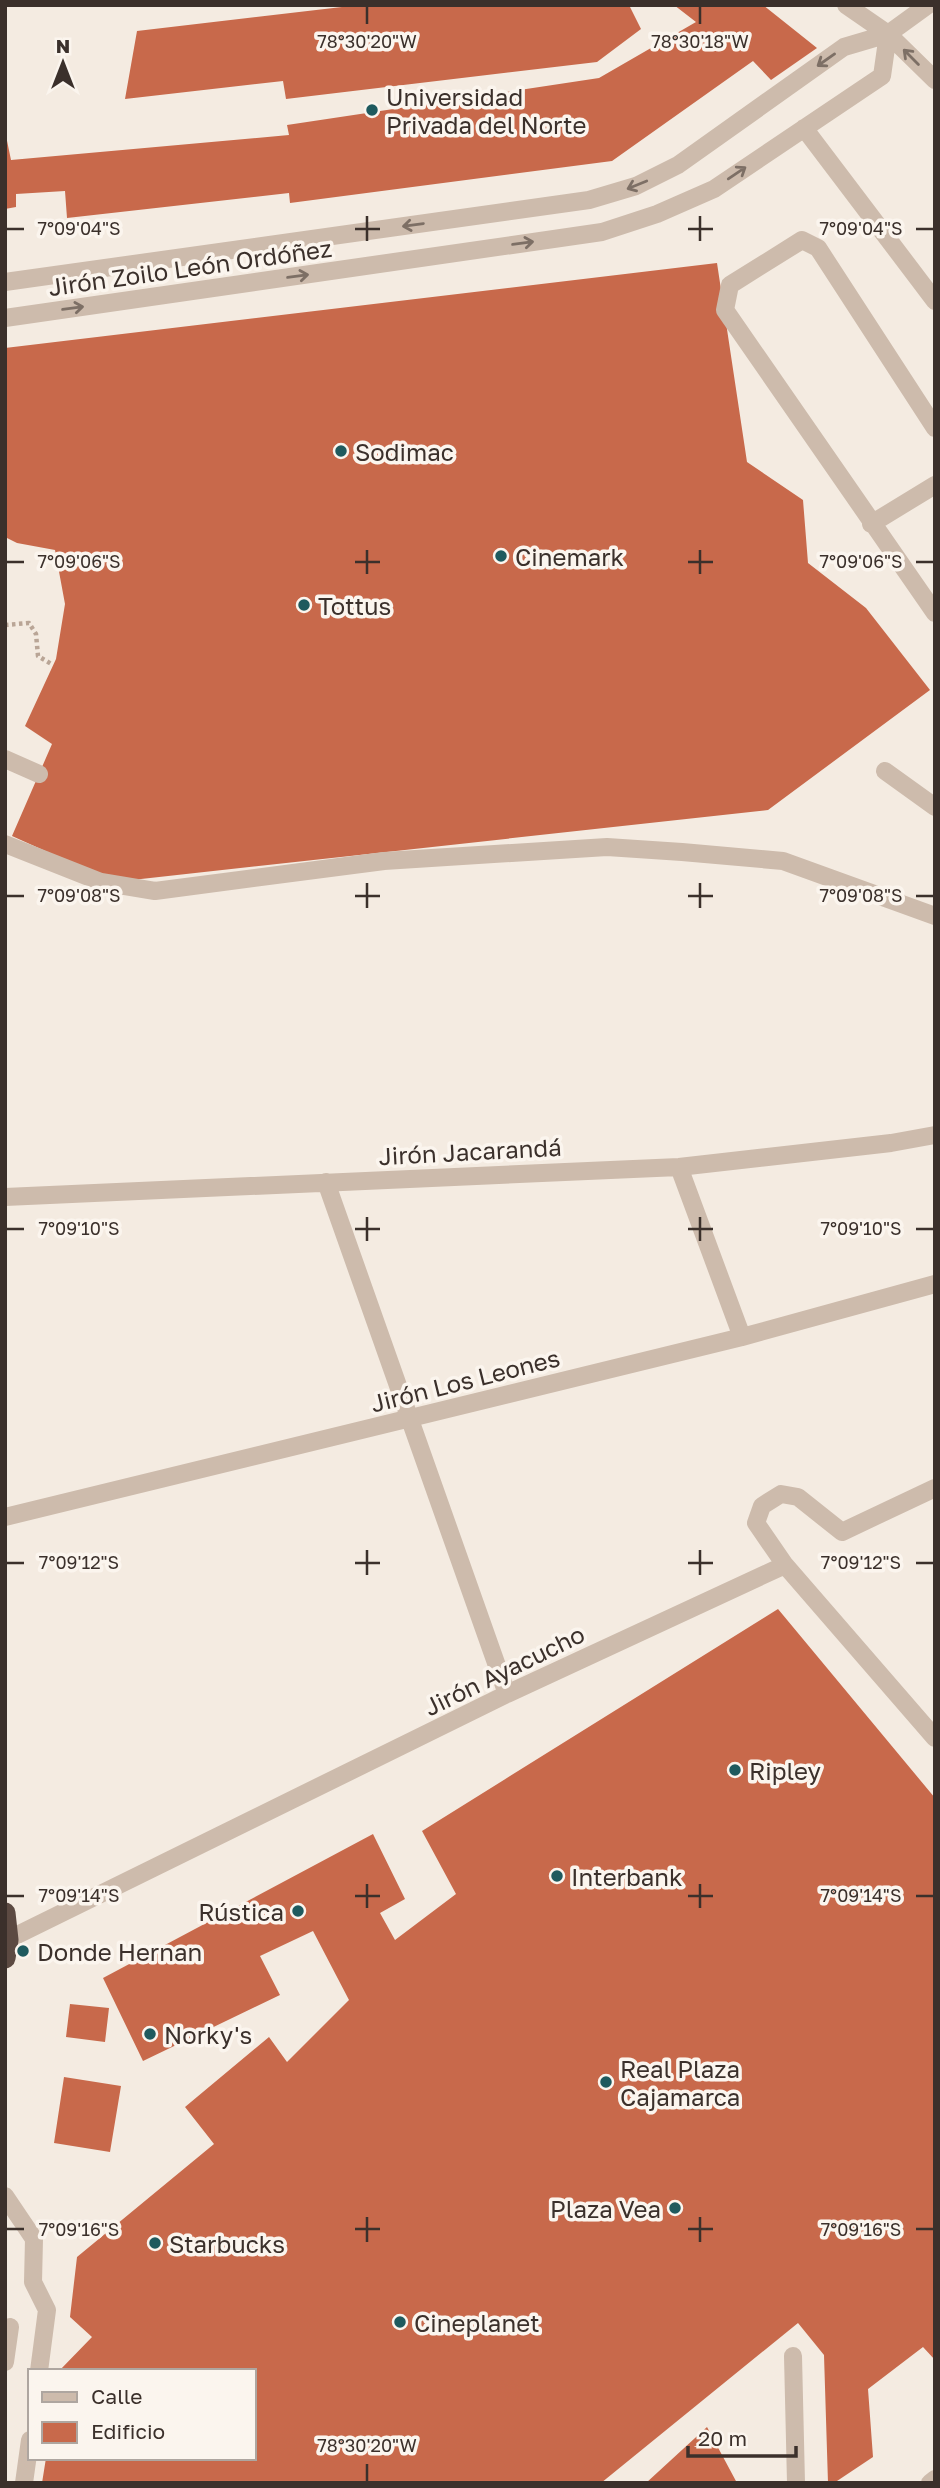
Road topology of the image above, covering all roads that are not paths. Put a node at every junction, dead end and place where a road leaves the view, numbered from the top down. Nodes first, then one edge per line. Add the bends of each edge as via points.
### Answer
1 (846, 5) edge
2 (928, 5) edge
3 (888, 34) junction
4 (935, 80) edge
5 (804, 128) junction
6 (5, 282) edge
7 (935, 301) edge
8 (5, 318) edge
9 (935, 429) edge
10 (935, 485) edge
11 (871, 524) junction
12 (935, 613) edge
13 (5, 759) edge
14 (885, 771) dead end
15 (38, 774) dead end
16 (935, 807) edge
17 (5, 844) edge
18 (935, 916) edge
19 (935, 1135) edge
20 (679, 1167) junction
21 (326, 1182) junction
22 (5, 1197) edge
23 (935, 1284) edge
24 (742, 1337) junction
25 (411, 1419) junction
26 (935, 1488) edge
27 (5, 1517) edge
28 (785, 1565) junction
29 (507, 1694) junction
30 (935, 1738) edge
31 (5, 1913) edge
32 (6, 1946) edge
33 (5, 2196) edge
34 (10, 2327) dead end
35 (793, 2357) dead end
36 (5, 2362) edge
37 (39, 2369) edge
38 (28, 2454) edge
39 (935, 2479) edge
40 (24, 2483) edge
41 (796, 2483) edge
42 (930, 2483) edge

1 - 3 street
2 - 3 street, Jirón Zoilo León Ordóñez
4 -> 3 street
3 - 5 street, Jirón Zoilo León Ordóñez via 881,76
3 -> 6 street, Jirón Zoilo León Ordóñez via 844,47 678,165 636,187 589,200
5 - 7 street
8 -> 5 street, Jirón Zoilo León Ordóñez via 601,232 714,189
9 - 11 street via 818,248 802,240 730,285 725,310
10 - 11 street
11 - 12 street
13 - 15 street
14 - 16 street
17 - 18 street via 102,882 155,891 384,861 607,847 669,851 783,861
19 - 20 street, Jirón Jacarandá
20 - 21 street, Jirón Jacarandá
20 - 24 street
21 - 22 street, Jirón Jacarandá
21 - 25 street
23 - 24 street, Jirón Los Leones
24 - 25 street, Jirón Los Leones
25 - 27 street, Jirón Los Leones
25 - 29 street
26 - 28 street via 842,1532 798,1497 781,1494 762,1506 756,1523
28 - 29 street, Jirón Ayacucho
28 - 30 street
29 - 32 street, Jirón Ayacucho
31 - 32 highway
33 - 37 street via 34,2239 33,2282 47,2310
34 - 36 street
35 - 41 street
38 - 40 street
39 - 42 street

